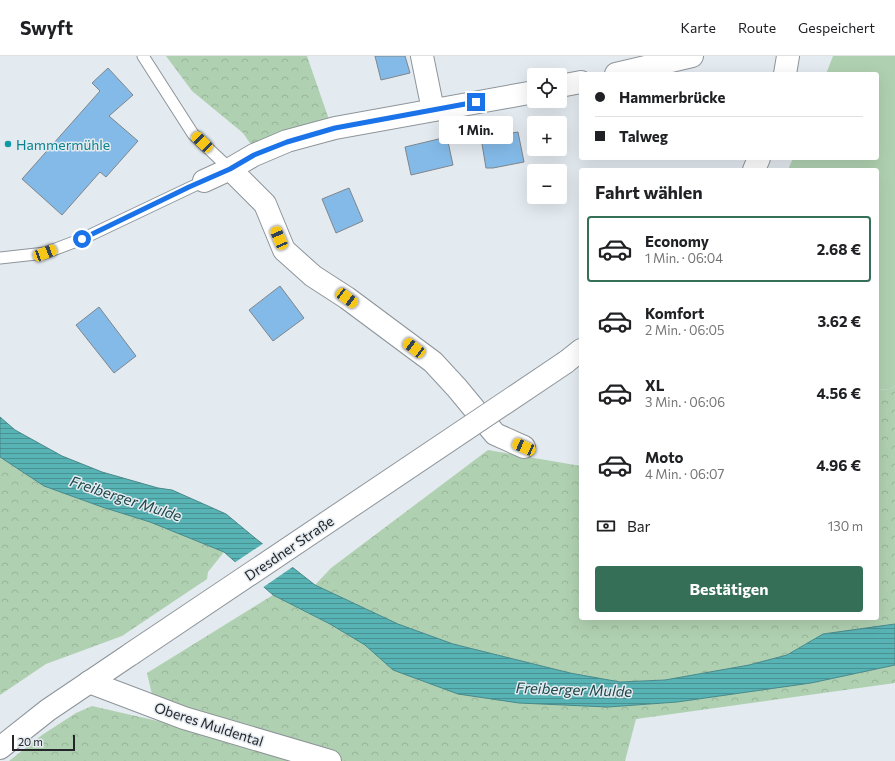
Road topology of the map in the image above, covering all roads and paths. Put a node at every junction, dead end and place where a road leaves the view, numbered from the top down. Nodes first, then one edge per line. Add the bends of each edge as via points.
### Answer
1 (144, 56) edge
2 (422, 56) edge
3 (692, 56) edge
4 (669, 60) edge
5 (624, 72) edge
6 (579, 82) edge
7 (567, 85) edge
8 (527, 93) edge
9 (433, 110) junction
10 (230, 169) junction
11 (204, 181) joint
12 (0, 258) edge
13 (573, 356) edge
14 (524, 447) dead end
15 (89, 682) junction
16 (0, 748) edge
17 (330, 761) edge

1 - 10 lane via 193,134
2 - 9 street
3 - 4 street
4 - 5 street
6 - 7 street
8 - 9 street
9 - 10 street via 335,128 254,155
10 - 11 street
10 - 14 street via 265,204 284,250 313,276 433,362 494,434
11 - 12 lane via 82,239 45,253
13 - 15 street, Dresdner Straße, bridge
15 - 16 street, Dresdner Straße
15 - 17 street, Oberes Muldental via 184,718

